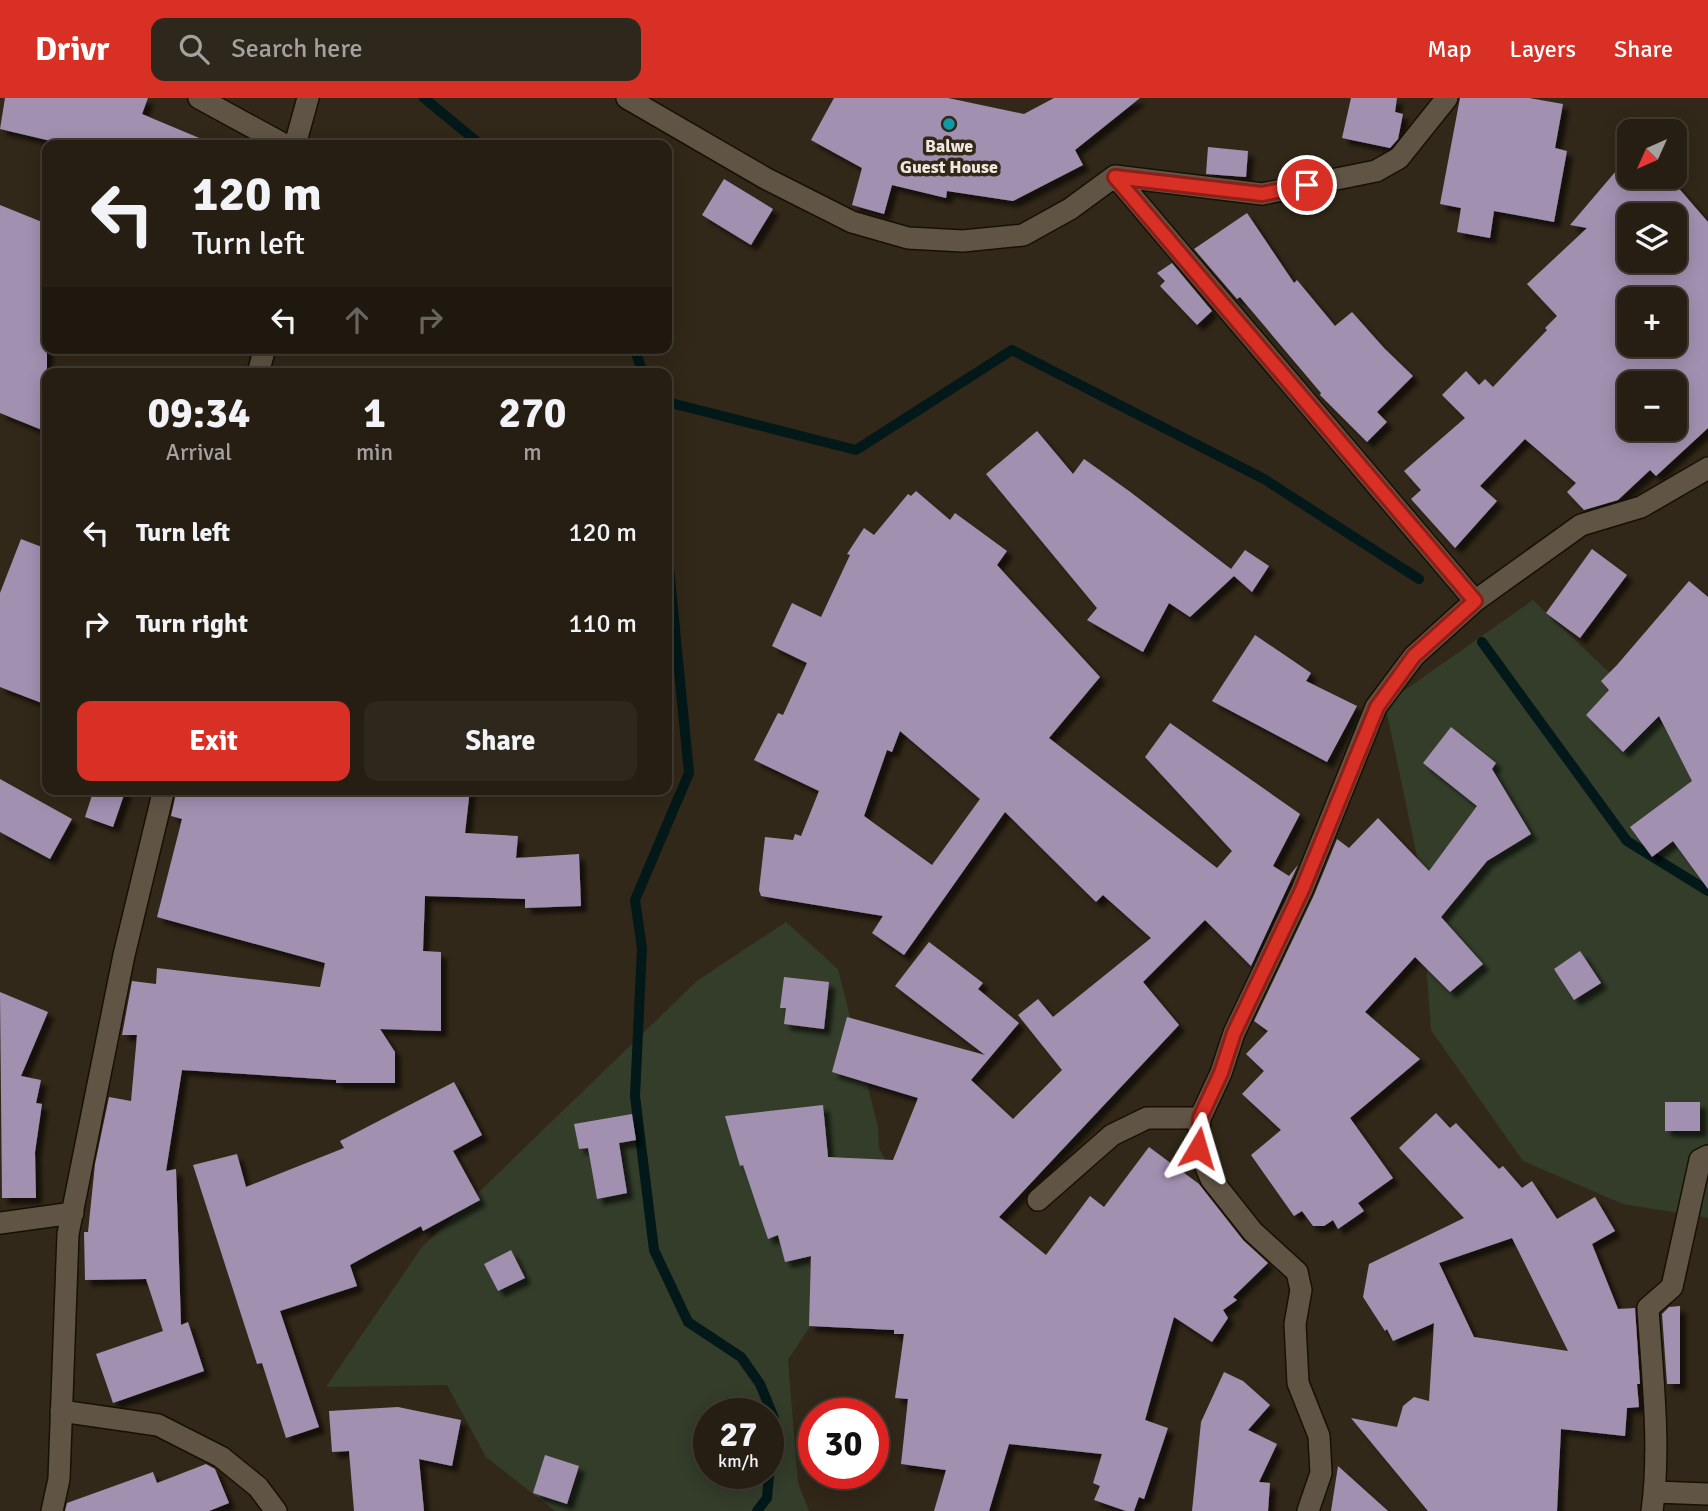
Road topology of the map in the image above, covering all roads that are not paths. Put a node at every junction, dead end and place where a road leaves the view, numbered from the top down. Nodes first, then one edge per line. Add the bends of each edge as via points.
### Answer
1 (199, 98) edge
2 (308, 98) edge
3 (627, 98) edge
4 (1447, 98) edge
5 (276, 140) edge
6 (296, 140) edge
7 (1115, 177) junction
8 (1708, 468) edge
9 (1475, 601) junction
10 (163, 795) edge
11 (1200, 1118) junction
12 (1708, 1156) edge
13 (1038, 1200) dead end
14 (73, 1213) junction
15 (0, 1223) edge
16 (61, 1411) junction
17 (1708, 1494) edge
18 (1654, 1501) edge
19 (52, 1511) edge
20 (276, 1511) edge
21 (1308, 1511) edge

1 - 5 street
2 - 6 street
3 - 7 street via 852,222 908,238 963,241 1023,235
4 - 7 street via 1399,158 1376,171 1262,194
7 - 9 street
8 - 9 street via 1641,507 1581,525
9 - 11 street via 1414,656 1377,707
10 - 14 street via 124,955
11 - 13 street via 1147,1118 1112,1135
11 - 21 street via 1198,1148 1211,1179 1253,1232 1297,1272 1301,1290 1295,1324 1298,1383 1319,1436 1321,1473
12 - 18 street via 1700,1160 1672,1287 1648,1308
14 - 15 street
14 - 16 street via 68,1234
16 - 19 street
16 - 20 street via 158,1425 221,1457 258,1487
17 - 18 street

